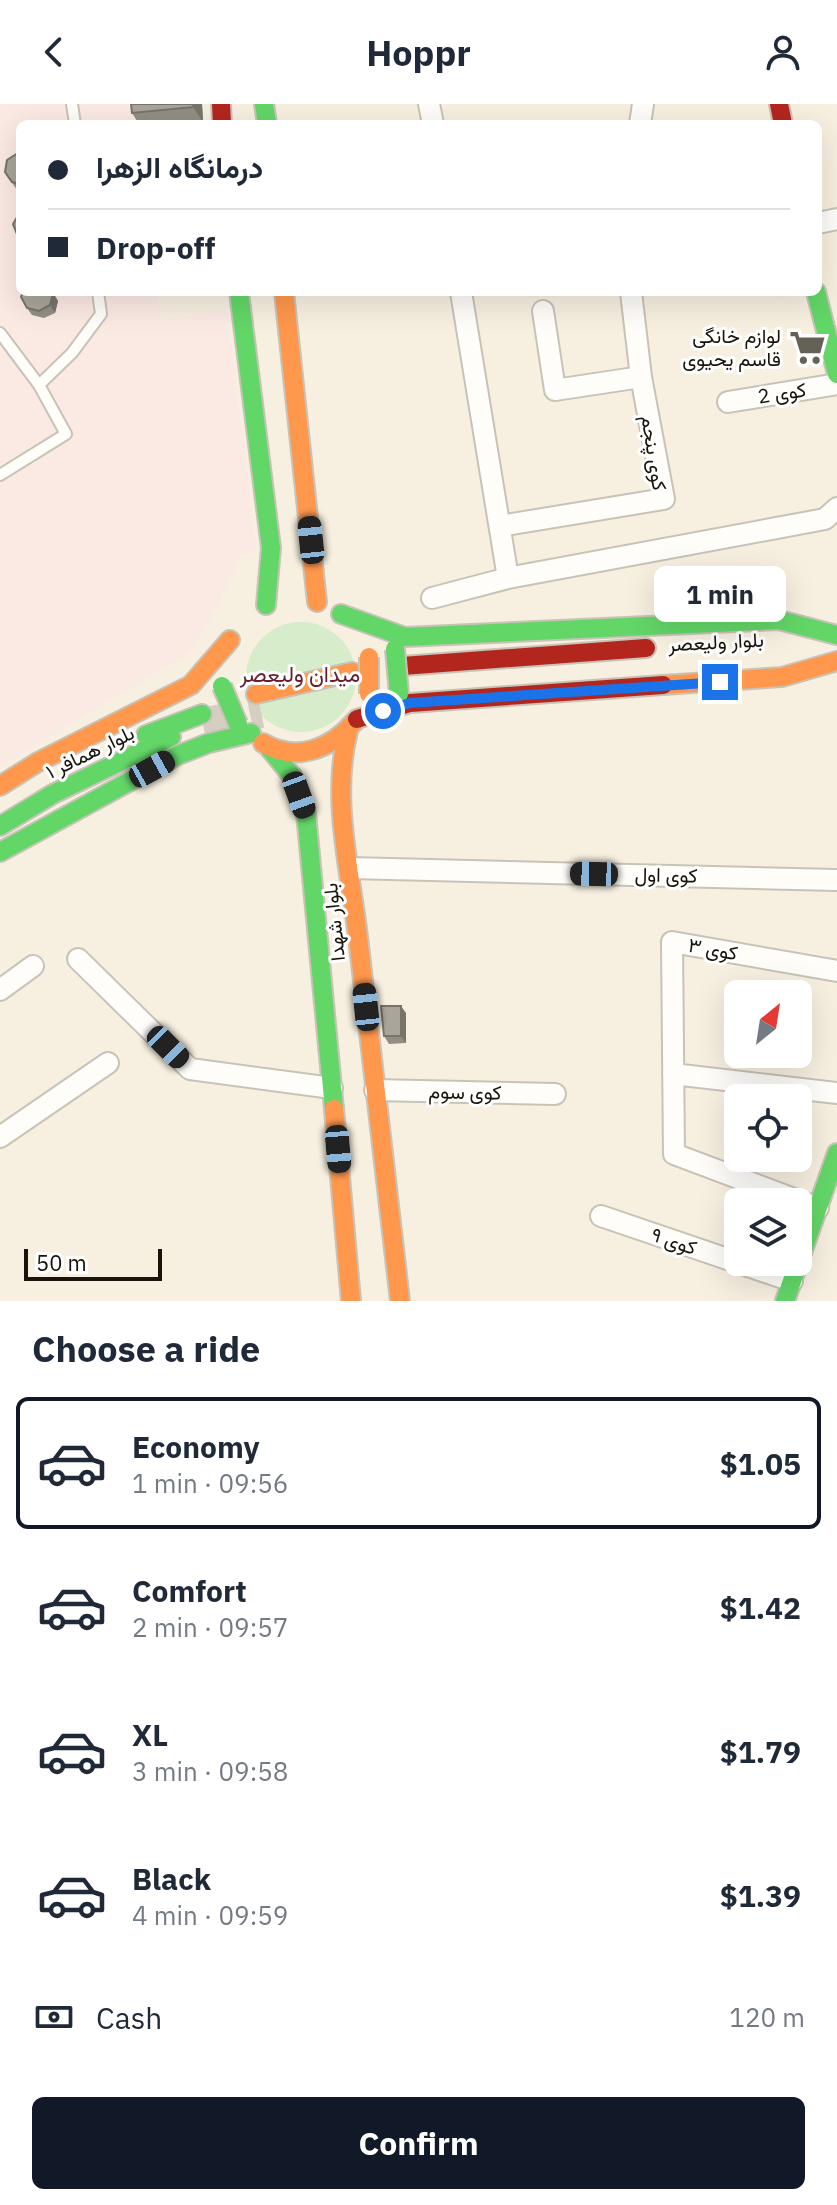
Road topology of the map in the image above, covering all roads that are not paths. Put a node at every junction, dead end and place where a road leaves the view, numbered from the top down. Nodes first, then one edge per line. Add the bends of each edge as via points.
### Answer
1 (99, 296) edge
2 (236, 296) edge
3 (284, 296) edge
4 (462, 296) edge
5 (631, 296) edge
6 (824, 299) edge
7 (543, 311) dead end
8 (0, 333) edge
9 (837, 374) edge
10 (641, 377) junction
11 (837, 384) edge
12 (39, 385) junction
13 (728, 402) dead end
14 (0, 475) edge
15 (837, 508) edge
16 (500, 526) junction
17 (508, 578) junction
18 (432, 598) dead end
19 (267, 607) dead end
20 (341, 614) junction
21 (837, 636) edge
22 (792, 640) dead end
23 (671, 647) dead end
24 (837, 660) edge
25 (646, 668) dead end
26 (352, 672) dead end
27 (402, 672) junction
28 (197, 688) junction
29 (256, 694) tunnel mouth
30 (352, 725) junction
31 (207, 728) junction
32 (245, 729) junction
33 (270, 749) junction
34 (0, 786) edge
35 (0, 808) edge
36 (0, 826) edge
37 (0, 852) edge
38 (350, 868) junction
39 (837, 880) edge
40 (78, 959) dead end
41 (33, 966) dead end
42 (837, 971) edge
43 (0, 990) edge
44 (108, 1063) dead end
45 (673, 1074) junction
46 (332, 1088) junction
47 (375, 1090) junction
48 (837, 1093) edge
49 (555, 1094) dead end
50 (0, 1137) edge
51 (837, 1153) edge
52 (818, 1208) junction
53 (601, 1216) dead end
54 (792, 1281) junction
55 (351, 1301) edge
56 (400, 1301) edge
57 (785, 1301) edge

1 - 12 lane via 101,314
2 - 19 main road via 271,548
3 - 20 main road via 311,602
4 - 16 street
5 - 10 street, کوی پنجم
6 - 9 main road
7 - 10 street via 555,390
8 - 12 lane
10 - 16 street, کوی پنجم via 664,499
11 - 13 street, کوی 2
12 - 14 lane via 66,434
15 - 17 street via 825,519
16 - 17 street
17 - 18 street
20 - 27 main road
20 - 30 main road, bridge via 357,630 371,675 369,694
21 - 22 main road, بلوار ولیعصر
21 - 27 main road via 779,620
23 - 27 main road, بلوار ولیعصر via 597,660
24 - 25 main road, بلوار ولیعصر
24 - 27 main road via 782,677
26 - 29 main road
27 - 30 main road
28 - 31 main road
28 - 32 main road, bridge via 233,635 222,665 222,686
28 - 34 main road via 38,762
30 - 33 main road via 315,751
30 - 38 main road, بلوار شهدا via 341,758 339,794
31 - 32 main road
31 - 35 main road, بلوار همافر ۱ via 123,743
31 - 36 main road, بلوار همافر ۱ via 128,756
31 - 37 main road via 178,755
32 - 33 main road
33 - 46 main road, بلوار شهدا via 292,776 306,813
38 - 39 street, کوی اول
38 - 47 main road, بلوار شهدا
40 - 46 street via 190,1069
41 - 43 street
42 - 45 street, کوی ۳ via 672,942
44 - 50 street
45 - 48 street
45 - 52 street via 674,1154
46 - 55 main road, بلوار شهدا
47 - 49 street, کوی سوم
47 - 56 main road, بلوار شهدا
51 - 52 main road
52 - 54 main road
53 - 54 street, کوی ۹
54 - 57 main road

